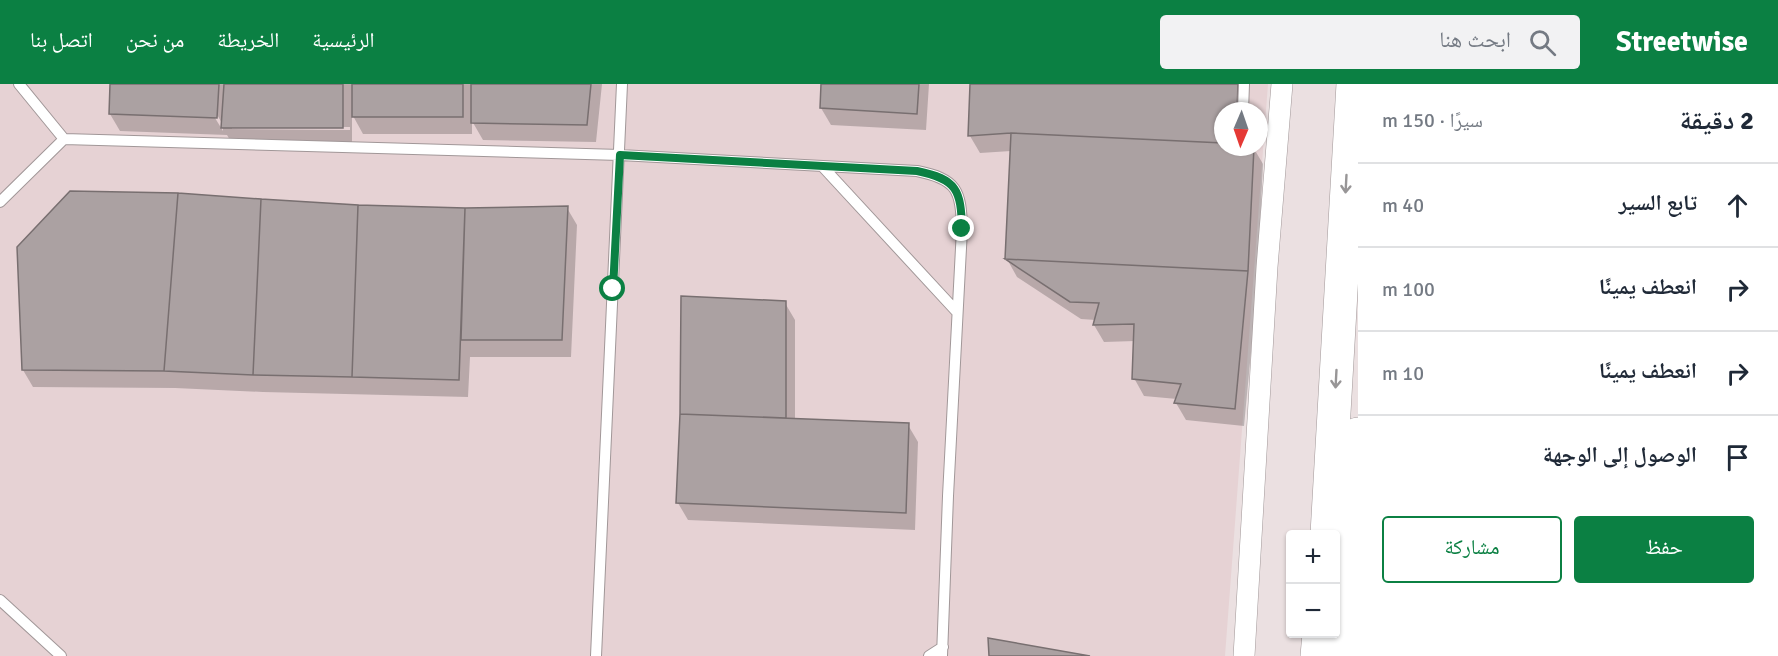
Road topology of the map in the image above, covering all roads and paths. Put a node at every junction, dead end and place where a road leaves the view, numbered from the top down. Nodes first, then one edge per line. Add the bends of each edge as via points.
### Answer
1 (19, 84) edge
2 (622, 84) edge
3 (1244, 84) edge
4 (1282, 84) edge
5 (1353, 84) edge
6 (1243, 102) edge
7 (64, 139) junction
8 (620, 155) junction
9 (823, 167) junction
10 (0, 202) edge
11 (957, 312) junction
12 (1358, 434) edge
13 (1327, 530) edge
14 (0, 600) edge
15 (1319, 638) edge
16 (942, 651) edge
17 (61, 656) edge
18 (596, 656) edge
19 (929, 656) edge
20 (1244, 656) edge
21 (1317, 656) edge
22 (1342, 656) edge

1 - 7 lane
2 - 8 lane
3 - 6 lane
4 - 20 street
5 -> 13 highway
7 - 8 lane
7 - 10 lane
8 - 9 lane
8 - 18 lane
9 - 11 lane
9 - 11 lane via 917,171 944,178 957,189 962,229
11 - 16 lane
12 - 22 highway
14 - 17 lane
15 - 21 highway
16 - 19 lane

